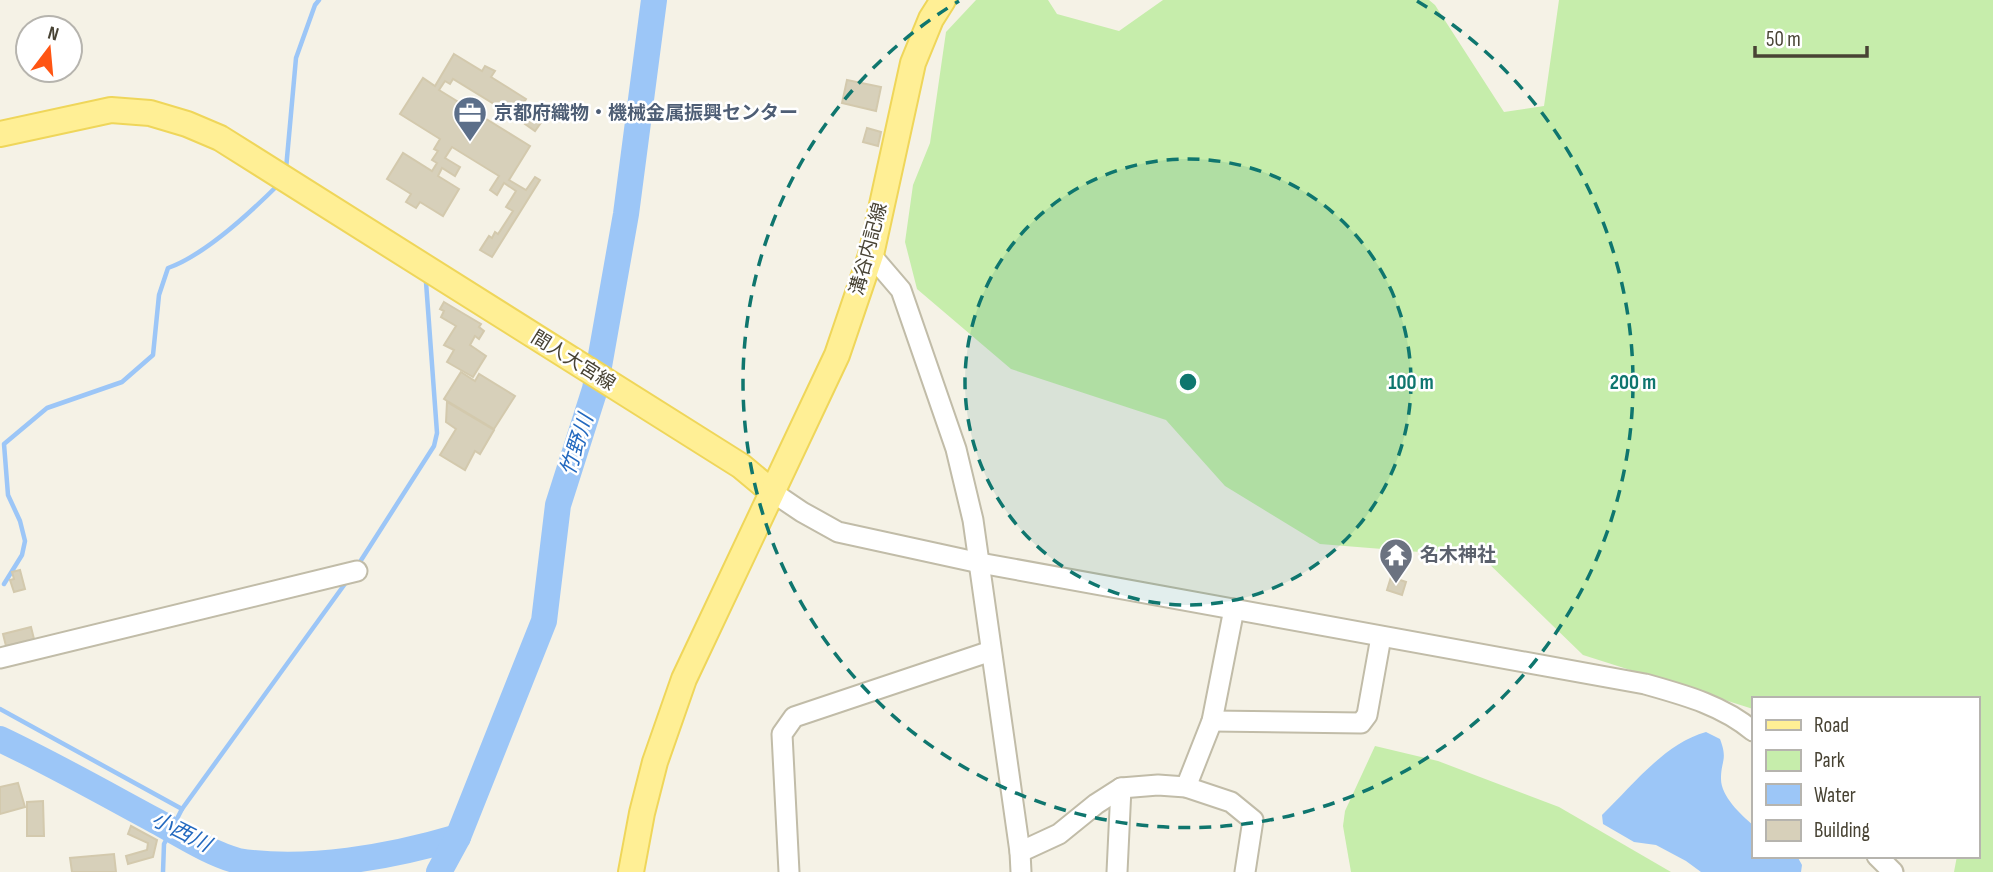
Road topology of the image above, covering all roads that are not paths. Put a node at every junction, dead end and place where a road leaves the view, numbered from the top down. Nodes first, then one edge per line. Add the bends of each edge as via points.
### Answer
1 (943, 0) edge
2 (0, 134) edge
3 (871, 255) junction
4 (771, 491) junction
5 (980, 563) junction
6 (357, 571) dead end
7 (1234, 609) junction
8 (1381, 637) junction
9 (991, 650) junction
10 (0, 658) edge
11 (1212, 721) junction
12 (1752, 730) edge
13 (1121, 788) junction
14 (1186, 788) junction
15 (1880, 858) edge
16 (1020, 862) edge
17 (631, 872) edge
18 (789, 872) edge
19 (1117, 872) edge
20 (1245, 872) edge
21 (1892, 872) edge

1 - 3 main road, 溝谷内記線 via 913,63
2 - 4 main road, 間人大宮線 via 111,110 150,113 220,138 741,466
3 - 4 main road, 溝谷内記線 via 837,355
3 - 5 street via 901,290 956,449
4 - 5 street via 838,532
4 - 17 main road via 673,710 655,762
5 - 7 street
5 - 9 street
6 - 10 street
7 - 8 street
7 - 11 street
8 - 11 street via 1367,715 1361,723
8 - 12 street via 1645,684 1693,697
9 - 16 street
9 - 18 street via 794,717 782,734
11 - 14 street
13 - 14 street
13 - 16 street
13 - 19 street
14 - 20 street via 1231,802 1253,820
15 - 21 street

